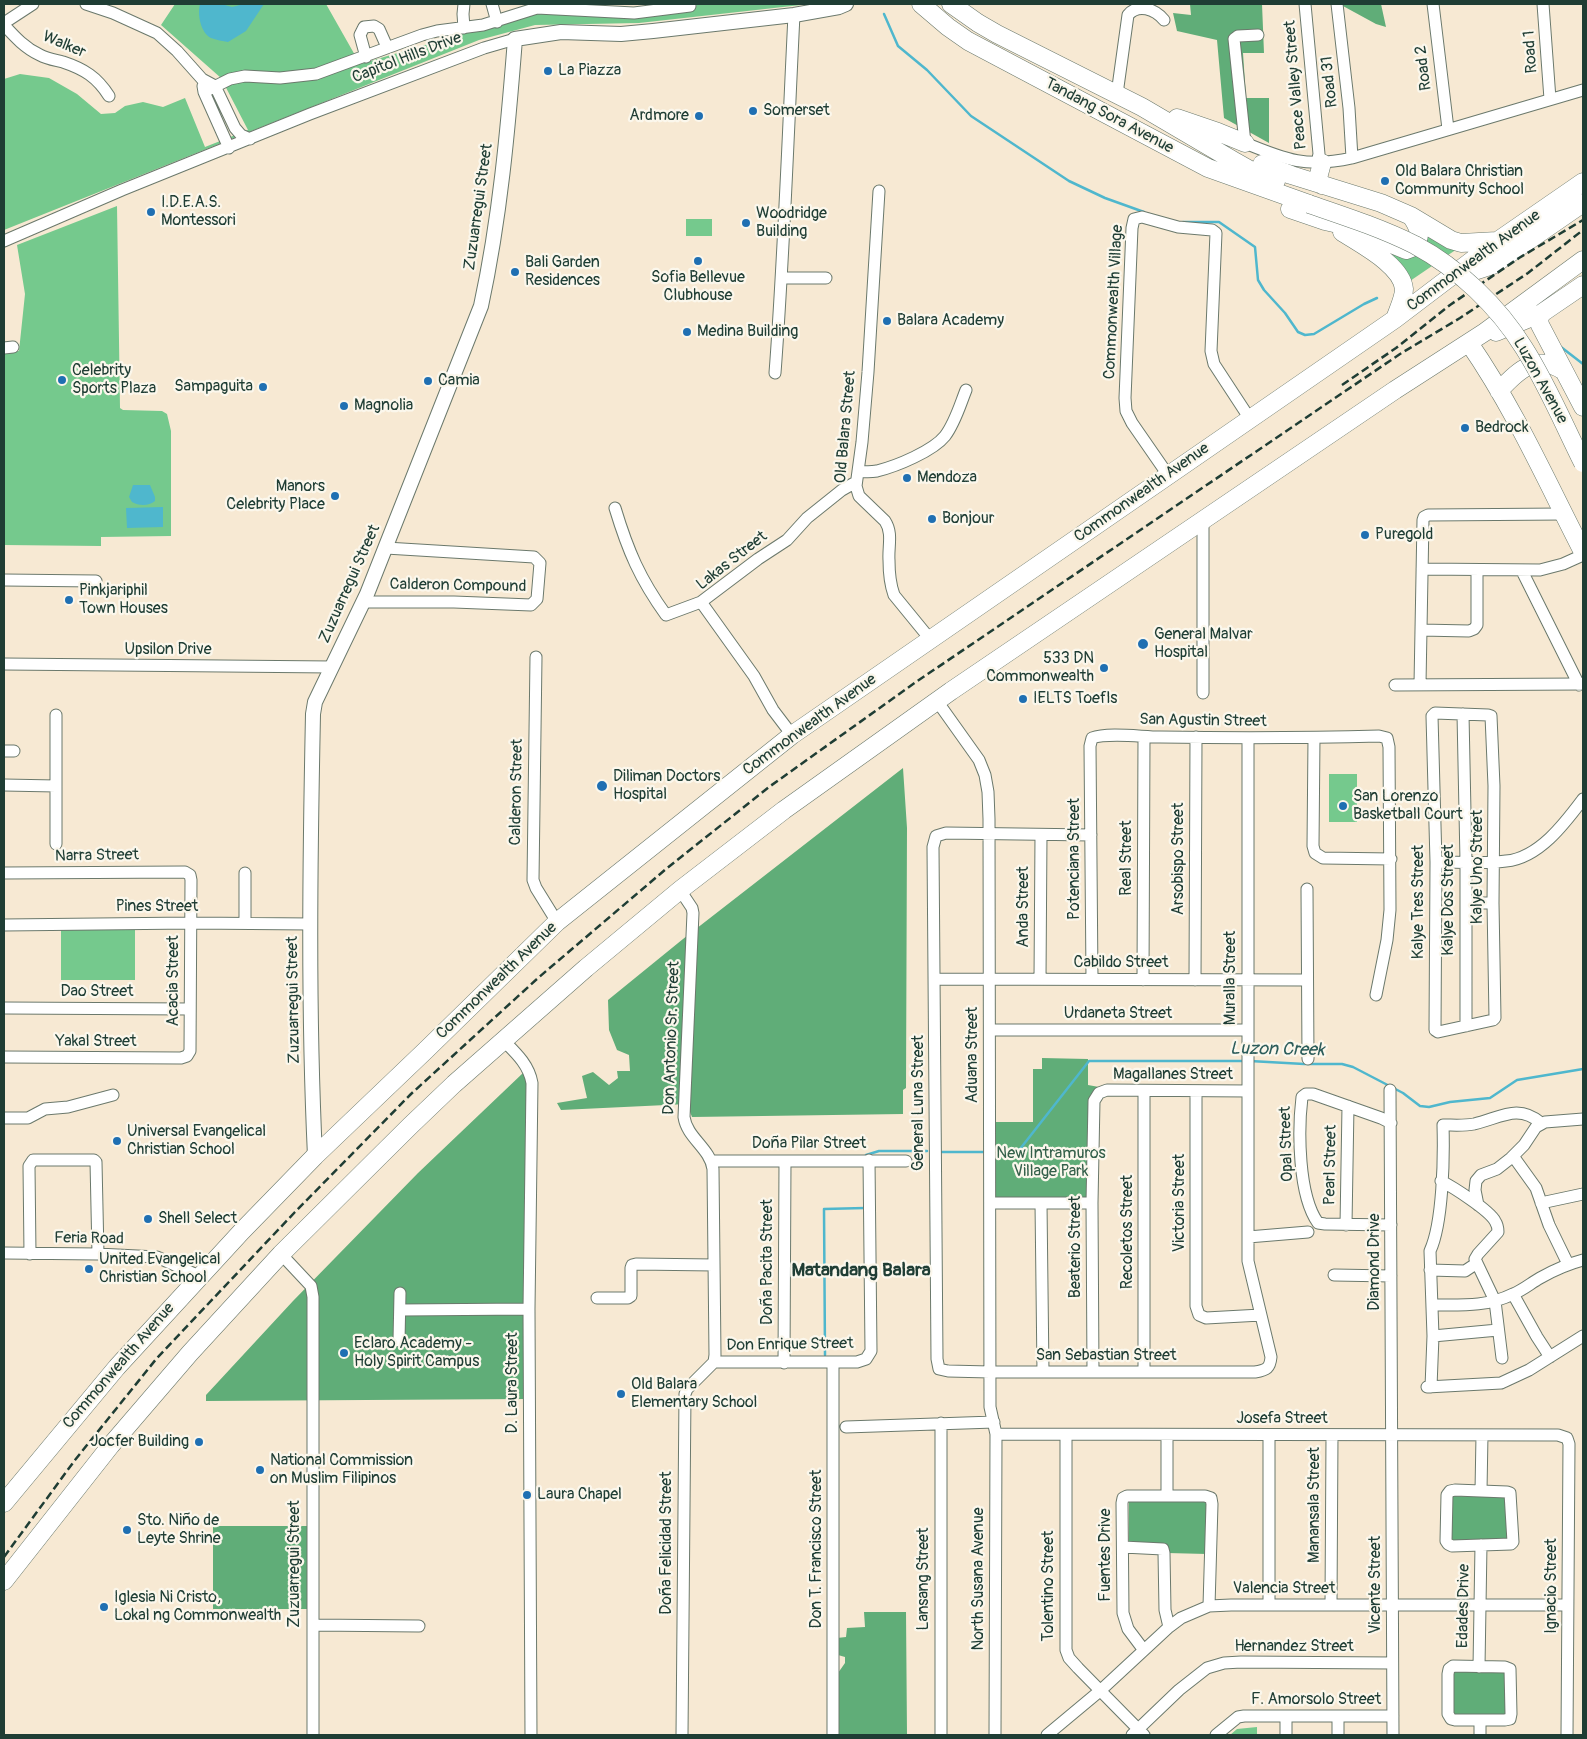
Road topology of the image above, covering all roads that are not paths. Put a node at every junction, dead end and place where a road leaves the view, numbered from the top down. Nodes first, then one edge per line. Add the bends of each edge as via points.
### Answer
1 (33, 4) edge
2 (86, 4) edge
3 (464, 4) edge
4 (492, 4) edge
5 (846, 4) edge
6 (921, 4) edge
7 (951, 4) edge
8 (1305, 4) edge
9 (1337, 4) edge
10 (1433, 4) edge
11 (1543, 4) edge
12 (690, 6) dead end
13 (588, 7) edge
14 (650, 7) edge
15 (115, 8) edge
16 (794, 15) junction
17 (1164, 20) dead end
18 (496, 22) junction
19 (4, 24) edge
20 (464, 28) junction
21 (653, 31) junction
22 (1258, 36) dead end
23 (515, 39) junction
24 (388, 47) junction
25 (366, 57) junction
26 (202, 79) junction
27 (215, 86) junction
28 (1583, 90) edge
29 (204, 92) junction
30 (1117, 94) junction
31 (110, 96) dead end
32 (1550, 99) junction
33 (1142, 107) junction
34 (1448, 129) junction
35 (250, 139) junction
36 (1245, 143) junction
37 (229, 148) junction
38 (1352, 158) junction
39 (1320, 163) junction
40 (1208, 168) junction
41 (1583, 182) edge
42 (879, 191) dead end
43 (1314, 194) junction
44 (1583, 204) edge
45 (1411, 216) junction
46 (1325, 221) junction
47 (1499, 240) junction
48 (4, 241) edge
49 (1583, 260) edge
50 (782, 278) junction
51 (826, 278) dead end
52 (1445, 280) junction
53 (1583, 285) edge
54 (1542, 313) junction
55 (1395, 319) junction
56 (1485, 332) junction
57 (1469, 343) junction
58 (1564, 371) junction
59 (774, 373) dead end
60 (966, 390) dead end
61 (1499, 391) junction
62 (1583, 407) edge
63 (1250, 419) junction
64 (1583, 436) edge
65 (1583, 463) edge
66 (1168, 475) junction
67 (857, 477) junction
68 (615, 508) dead end
69 (1564, 514) junction
70 (1203, 520) junction
71 (386, 548) junction
72 (1583, 554) edge
73 (1422, 569) junction
74 (1477, 570) junction
75 (1522, 571) junction
76 (4, 580) edge
77 (96, 581) dead end
78 (364, 602) junction
79 (701, 602) junction
80 (1421, 630) junction
81 (930, 639) junction
82 (536, 657) dead end
83 (4, 664) edge
84 (332, 667) junction
85 (1420, 684) junction
86 (1581, 684) edge
87 (1395, 685) dead end
88 (1203, 693) dead end
89 (937, 701) junction
90 (1463, 714) junction
91 (56, 715) dead end
92 (792, 735) junction
93 (1144, 737) junction
94 (1196, 737) junction
95 (1092, 738) joint
96 (1248, 738) junction
97 (1314, 738) junction
98 (4, 785) edge
99 (56, 786) junction
100 (1583, 799) edge
101 (989, 834) junction
102 (1040, 835) junction
103 (1091, 835) junction
104 (56, 844) dead end
105 (1391, 859) junction
106 (1436, 862) junction
107 (1466, 862) junction
108 (1494, 862) junction
109 (4, 873) edge
110 (244, 873) dead end
111 (190, 875) joint
112 (1307, 889) dead end
113 (680, 890) junction
114 (1466, 903) junction
115 (1493, 903) junction
116 (557, 922) junction
117 (191, 923) junction
118 (245, 923) junction
119 (311, 924) junction
120 (4, 925) edge
121 (934, 979) junction
122 (989, 979) junction
123 (1040, 979) junction
124 (1092, 979) junction
125 (1143, 980) junction
126 (1195, 980) junction
127 (1247, 980) junction
128 (1307, 980) junction
129 (1376, 995) dead end
130 (4, 1008) edge
131 (190, 1009) junction
132 (1466, 1026) junction
133 (990, 1030) junction
134 (1247, 1030) junction
135 (504, 1041) junction
136 (187, 1056) joint
137 (4, 1057) edge
138 (1308, 1059) dead end
139 (1390, 1090) dead end
140 (1248, 1091) junction
141 (1144, 1092) junction
142 (1196, 1092) junction
143 (1098, 1093) joint
144 (113, 1095) dead end
145 (1348, 1106) junction
146 (4, 1118) edge
147 (1583, 1120) edge
148 (1391, 1123) junction
149 (1542, 1123) junction
150 (316, 1156) junction
151 (1513, 1156) junction
152 (869, 1160) junction
153 (712, 1161) junction
154 (785, 1161) junction
155 (906, 1161) dead end
156 (1441, 1181) junction
157 (1583, 1194) edge
158 (990, 1203) junction
159 (1041, 1203) junction
160 (1092, 1203) junction
161 (1542, 1203) junction
162 (1478, 1205) junction
163 (1346, 1225) junction
164 (1391, 1225) junction
165 (1308, 1232) dead end
166 (1248, 1238) junction
167 (4, 1254) edge
168 (30, 1254) junction
169 (98, 1254) junction
170 (281, 1254) junction
171 (1583, 1260) edge
172 (1476, 1263) junction
173 (714, 1264) junction
174 (1568, 1264) junction
175 (1430, 1270) junction
176 (1334, 1275) dead end
177 (199, 1276) junction
178 (1391, 1276) junction
179 (400, 1293) dead end
180 (1513, 1294) junction
181 (597, 1298) dead end
182 (1495, 1300) junction
183 (1432, 1305) junction
184 (529, 1309) junction
185 (400, 1310) junction
186 (1261, 1315) junction
187 (1498, 1330) junction
188 (1433, 1336) junction
189 (1583, 1336) edge
190 (399, 1341) dead end
191 (1550, 1356) junction
192 (1502, 1358) dead end
193 (714, 1362) junction
194 (833, 1362) junction
195 (784, 1363) junction
196 (1270, 1365) joint
197 (939, 1369) joint
198 (990, 1372) junction
199 (1043, 1372) junction
200 (1093, 1372) junction
201 (1144, 1372) junction
202 (994, 1422) junction
203 (941, 1423) junction
204 (846, 1427) dead end
205 (996, 1434) junction
206 (1066, 1435) junction
207 (1167, 1435) junction
208 (1269, 1435) junction
209 (1332, 1435) junction
210 (1392, 1435) junction
211 (1482, 1435) junction
212 (1567, 1438) joint
213 (1481, 1491) junction
214 (1167, 1496) junction
215 (4, 1503) edge
216 (1481, 1545) junction
217 (1123, 1547) junction
218 (4, 1581) edge
219 (1269, 1604) junction
220 (1331, 1605) junction
221 (1567, 1605) junction
222 (1209, 1606) junction
223 (1392, 1606) junction
224 (1480, 1606) junction
225 (313, 1625) junction
226 (419, 1626) dead end
227 (1169, 1627) junction
228 (1143, 1649) junction
229 (1392, 1663) junction
230 (1480, 1667) junction
231 (1101, 1690) junction
232 (1286, 1716) junction
233 (1338, 1716) junction
234 (1393, 1716) junction
235 (1480, 1720) junction
236 (1138, 1733) edge
237 (313, 1735) edge
238 (531, 1735) edge
239 (682, 1735) edge
240 (833, 1735) edge
241 (940, 1735) edge
242 (995, 1735) edge
243 (1047, 1735) edge
244 (1216, 1735) edge
245 (1286, 1735) edge
246 (1338, 1735) edge
247 (1393, 1735) edge
248 (1480, 1735) edge
249 (1567, 1735) edge

1 - 19 street
2 - 15 street
3 - 20 street
4 - 18 street
5 - 16 street, Capitol Hills Drive
6 - 40 main road, Tandang Sora Avenue via 968,41
7 - 30 main road, Tandang Sora Avenue via 998,34
8 - 39 street, Peace Valley Street
9 - 38 street, Road 31
10 - 34 street, Road 2
11 - 32 street, Road 1
12 - 14 street
13 - 14 street via 634,13
13 - 18 street via 537,8
14 - 21 street
15 - 26 street via 157,33
16 - 21 street, Capitol Hills Drive
16 - 50 street
17 - 30 street via 1150,9 1135,10 1128,15
18 - 20 street
19 - 31 street, Walker via 19,41 41,56 87,73 100,82
20 - 24 street via 437,32
21 - 23 street, Capitol Hills Drive via 621,34 561,32
22 - 36 street via 1234,39
23 - 35 street, Capitol Hills Drive via 484,48
23 - 71 street, Zuzuarregui Street via 498,214 481,306
24 - 25 street
24 - 25 street via 379,29 364,27 360,35
25 - 27 street via 316,74 280,78 245,76
26 - 27 street
26 - 29 street
27 - 29 street
27 - 35 street via 235,128
28 - 32 street
29 - 37 street
30 - 33 main road, Tandang Sora Avenue
32 - 34 street
33 - 36 main road
33 - 43 main road, Tandang Sora Avenue via 1259,175
34 - 38 street
35 - 37 street, Capitol Hills Drive
36 - 39 street via 1281,158
37 - 48 street, Capitol Hills Drive
38 - 39 street
39 - 43 main road
40 - 43 main road, Tandang Sora Avenue
40 - 46 main road via 1256,196
41 - 47 main road, Commonwealth Avenue
42 - 67 street, Old Balara Street
43 - 45 main road via 1373,200
43 - 64 main road, Luzon Avenue via 1372,214 1422,237 1454,257 1487,286 1515,315 1535,344
43 - 65 main road, Luzon Avenue, bridge via 1364,223 1412,244 1459,275 1505,321 1524,348
44 - 52 main road via 1493,265
45 - 46 main road via 1418,228 1419,239 1414,247 1406,250 1347,226
45 - 47 main road via 1461,243
46 - 55 main road via 1378,256 1398,274 1404,290
47 - 52 main road, Commonwealth Avenue
49 - 56 main road
50 - 51 street
50 - 59 street
52 - 55 main road, Commonwealth Avenue
53 - 54 main road
54 - 56 main road via 1500,332
54 - 58 main road, Luzon Avenue via 1540,325
55 - 63 main road, Commonwealth Avenue
56 - 57 main road
57 - 61 main road
57 - 70 main road
58 - 61 main road via 1553,365 1534,364 1514,374
58 - 62 main road, Luzon Avenue
60 - 67 street via 950,430 936,444 902,462
61 - 69 main road
63 - 66 main road, Commonwealth Avenue
63 - 66 street, Commonwealth Village via 1214,364 1211,351 1216,233 1178,228 1137,217 1132,228 1126,411
66 - 81 main road, Commonwealth Avenue
67 - 79 street, Lakas Street via 807,518 787,540
67 - 81 street, Old Balara Street via 856,492 888,526 894,595
68 - 79 street via 626,546 666,615
69 - 72 main road
69 - 73 street via 1428,515 1423,520
70 - 88 street
70 - 89 main road
71 - 78 street, Zuzuarregui Street
71 - 78 street, Calderon Compound via 534,557 540,563 537,599 531,605
72 - 75 street via 1550,568
73 - 74 street
73 - 80 street
74 - 75 street
74 - 80 street via 1474,630
75 - 86 street
76 - 77 street
78 - 84 street, Zuzuarregui Street
79 - 92 street, Lakas Street
80 - 85 street
81 - 92 main road, Commonwealth Avenue
82 - 116 street, Calderon Street via 533,880
83 - 84 street, Upsilon Drive
84 - 119 street, Zuzuarregui Street via 313,714
85 - 86 street
85 - 87 street
89 - 101 street, Aduana Street via 979,760 985,775
89 - 113 main road via 784,810
90 - 106 street, Kalye Tres Street via 1433,714
90 - 107 street, Kalye Dos Street
90 - 108 street, Kalye Uno Street via 1491,716
91 - 99 street
92 - 116 main road, Commonwealth Avenue
93 - 94 street, San Agustin Street
93 - 95 street, San Agustin Street via 1100,735
93 - 125 street, Real Street
94 - 96 street, San Agustin Street
94 - 126 street, Arsobispo Street
95 - 103 street, Potenciana Street
96 - 97 street, San Agustin Street
96 - 127 street, Muralla Street
97 - 105 street via 1315,854 1323,858
97 - 105 street, San Agustin Street via 1387,738
98 - 99 street
99 - 104 street
100 - 108 street via 1559,830 1541,845 1515,860
101 - 102 street
101 - 121 street, General Luna Street via 946,833 936,836 933,847
101 - 122 street, Aduana Street
102 - 103 street
102 - 123 street, Anda Street
103 - 124 street, Potenciana Street
105 - 129 street via 1389,923
106 - 107 street
106 - 132 street, Kalye Tres Street via 1435,1030
107 - 108 street
107 - 114 street, Kalye Dos Street
108 - 115 street, Kalye Uno Street
109 - 111 street, Narra Street via 185,872
110 - 118 street
111 - 117 street, Acacia Street
112 - 128 street
113 - 135 main road
113 - 153 street, Don Antonio Sr. Street via 693,913 684,1117 686,1128
114 - 115 street
114 - 132 street, Kalye Dos Street
115 - 132 street, Kalye Uno Street via 1495,1018
116 - 150 main road, Commonwealth Avenue
117 - 118 street, Pines Street
117 - 120 street, Pines Street
117 - 131 street, Acacia Street
118 - 119 street, Pines Street
119 - 150 street, Zuzuarregui Street
121 - 122 street, Cabildo Street
121 - 197 street, General Luna Street
122 - 123 street, Cabildo Street
122 - 133 street, Aduana Street
123 - 124 street, Cabildo Street
124 - 125 street, Cabildo Street
125 - 126 street, Cabildo Street
126 - 127 street, Cabildo Street
127 - 128 street, Cabildo Street
127 - 134 street, Muralla Street
128 - 138 street
130 - 131 street, Dao Street
131 - 136 street, Acacia Street via 190,1051
133 - 134 street, Urdaneta Street
133 - 158 street, Aduana Street
134 - 140 street, Muralla Street
135 - 170 main road via 410,1126
135 - 184 street, D. Laura Street via 522,1060 532,1083
136 - 137 street, Yakal Street
139 - 148 street, Diamond Drive
140 - 142 street, Magallanes Street
140 - 166 street, Muralla Street
141 - 142 street, Magallanes Street
141 - 143 street, Magallanes Street via 1107,1090
141 - 201 street, Recoletos Street
142 - 186 street, Victoria Street via 1196,1296 1199,1315 1206,1318
143 - 160 street, Beaterio Street via 1094,1102
144 - 146 street via 68,1107 45,1109 28,1118
145 - 148 street
145 - 163 street, Pearl Street
145 - 163 street, Opal Street via 1313,1094 1302,1097 1301,1106 1302,1174 1314,1218 1318,1223
147 - 149 street
148 - 164 street, Diamond Drive
149 - 151 street
149 - 156 street via 1522,1112 1474,1124 1442,1125
150 - 177 main road, Commonwealth Avenue
151 - 161 street via 1536,1188
151 - 162 street via 1476,1181
152 - 154 street, Doña Pilar Street
152 - 155 street, Doña Pilar Street
152 - 194 street, Don Enrique Street via 871,1352 866,1360
153 - 154 street, Doña Pilar Street
153 - 173 street
154 - 195 street, Doña Pacita Street
156 - 162 street
156 - 175 street
157 - 161 street
158 - 159 street
158 - 198 street, Aduana Street
159 - 160 street
159 - 199 street
160 - 200 street, Beaterio Street
161 - 174 street via 1549,1226
162 - 172 street via 1495,1220 1498,1232 1478,1254
163 - 164 street
164 - 178 street, Diamond Drive
165 - 166 street
166 - 186 street, Muralla Street via 1249,1271
167 - 168 street, Feria Road
168 - 169 street, Feria Road
168 - 169 street via 29,1166 33,1160 94,1160 97,1166
169 - 177 street, Feria Road via 157,1257
170 - 218 main road via 111,1445
170 - 225 street, Zuzuarregui Street via 312,1291
171 - 174 street
172 - 175 street via 1466,1270
172 - 182 street
173 - 181 street via 632,1264 628,1298
173 - 193 street
174 - 180 street
175 - 183 street
176 - 178 street
177 - 215 main road, Commonwealth Avenue via 117,1367
178 - 210 street, Diamond Drive
179 - 185 street
180 - 182 street
180 - 191 street
182 - 183 street via 1480,1305
182 - 187 street
183 - 188 street
184 - 185 street
184 - 238 street, D. Laura Street
185 - 190 street
186 - 196 street, Muralla Street via 1271,1356
187 - 188 street
187 - 192 street
188 - 191 street via 1429,1387 1501,1383
189 - 191 street
193 - 195 street, Don Enrique Street
193 - 239 street, Doña Felicidad Street via 685,1394
194 - 195 street, Don Enrique Street
194 - 240 street, Don T. Francisco Street
196 - 201 street, San Sebastian Street via 1266,1370 1256,1372
197 - 198 street, San Sebastian Street
198 - 199 street, San Sebastian Street
198 - 202 street, Aduana Street via 990,1407
199 - 200 street, San Sebastian Street
200 - 201 street, San Sebastian Street
202 - 203 street
202 - 205 street, North Susana Avenue
203 - 204 street
203 - 241 street, Lansang Street
205 - 206 street, Josefa Street
205 - 242 street, North Susana Avenue
206 - 207 street, Josefa Street
206 - 231 street, Tolentino Street via 1066,1650 1069,1658
207 - 208 street, Josefa Street
207 - 214 street
208 - 209 street, Josefa Street
208 - 219 street
209 - 210 street, Josefa Street
209 - 220 street, Manansala Street
210 - 211 street, Josefa Street
210 - 223 street, Vicente Street
211 - 212 street, Josefa Street via 1558,1435
211 - 213 street
212 - 221 street, Ignacio Street
213 - 216 street, Edades Drive via 1510,1493 1513,1542 1508,1545
213 - 216 street, Edades Drive via 1450,1491 1446,1541 1452,1546
214 - 217 street, Fuentes Drive via 1123,1498
214 - 222 street, Fuentes Drive via 1211,1498
216 - 224 street, Edades Drive
217 - 227 street via 1163,1549 1165,1610
217 - 228 street, Fuentes Drive via 1123,1612 1128,1629
219 - 220 street, Valencia Street
219 - 222 street, Valencia Street
220 - 223 street, Valencia Street
221 - 224 street, Valencia Street
221 - 249 street, Ignacio Street
222 - 227 street, Valencia Street
223 - 224 street, Valencia Street
223 - 229 street, Vicente Street
224 - 230 street, Edades Drive
225 - 226 street
225 - 237 street, Zuzuarregui Street
227 - 228 street, Valencia Street
228 - 231 street, Valencia Street
229 - 234 street, Vicente Street
229 - 236 street, Hernandez Street via 1224,1663 1207,1668 1180,1690
230 - 235 street, Edades Drive via 1510,1669 1511,1714 1510,1719 1505,1720
230 - 235 street, Edades Drive via 1453,1666 1449,1669 1448,1714 1455,1720
231 - 236 street, Tolentino Street
231 - 243 street, Valencia Street
232 - 233 street, F. Amorsolo Street
232 - 244 street, F. Amorsolo Street via 1238,1717
232 - 245 street
233 - 234 street, F. Amorsolo Street
233 - 246 street
234 - 247 street, Vicente Street
235 - 248 street

